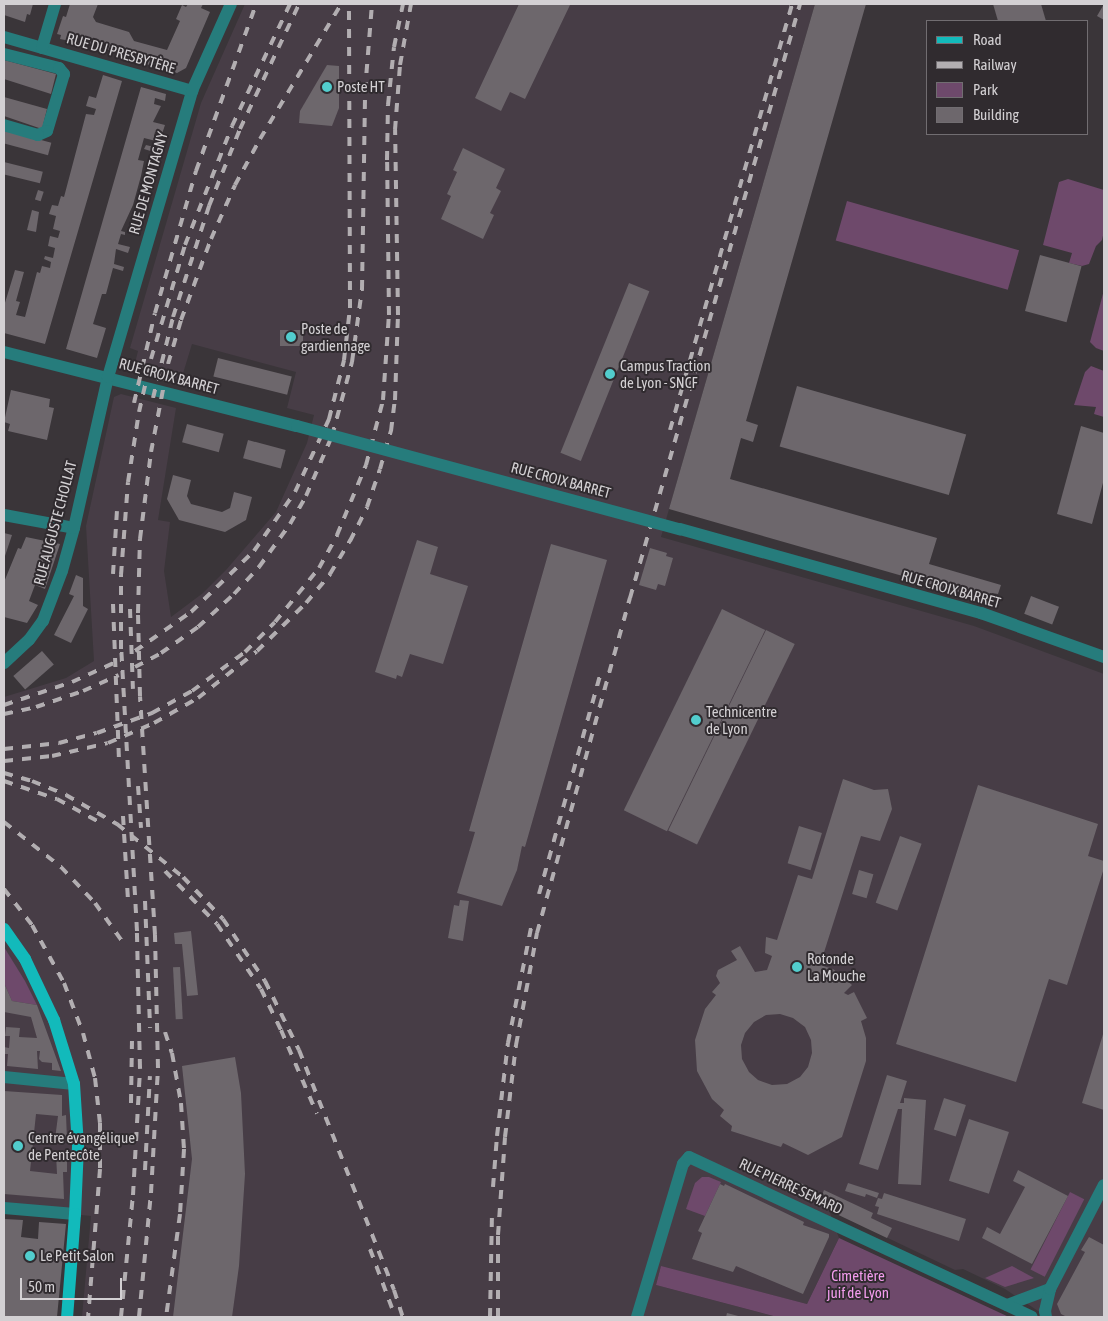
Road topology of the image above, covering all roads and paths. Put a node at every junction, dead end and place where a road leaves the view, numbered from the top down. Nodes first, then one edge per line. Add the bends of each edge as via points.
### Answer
1 (55, 4) edge
2 (231, 4) edge
3 (4, 36) edge
4 (42, 48) junction
5 (4, 54) edge
6 (192, 91) junction
7 (4, 125) edge
8 (4, 352) edge
9 (108, 377) junction
10 (4, 515) edge
11 (74, 528) junction
12 (1104, 657) edge
13 (4, 663) edge
14 (4, 929) edge
15 (4, 1077) edge
16 (74, 1084) junction
17 (1104, 1185) edge
18 (4, 1208) edge
19 (75, 1214) junction
20 (1050, 1289) junction
21 (1007, 1305) junction
22 (67, 1317) edge
23 (637, 1317) edge
24 (1032, 1317) edge
25 (1046, 1317) edge

1 - 4 street, RUE DU PRESBYTÈRE
2 - 6 street, RUE DE MONTAGNY
3 - 4 street, RUE DU PRESBYTÈRE
4 - 6 street, RUE DU PRESBYTÈRE
5 - 7 street via 58,68 64,74 47,131 38,135
6 - 9 street, RUE DE MONTAGNY
8 - 9 street, RUE CROIX BARRET
9 - 11 street, RUE AUGUSTE CHOLLAT
9 - 12 street, RUE CROIX BARRET, bridge via 680,529 981,613
10 - 11 street
11 - 13 street, RUE AUGUSTE CHOLLAT via 43,621 29,640
14 - 16 main road via 25,959 54,1020
15 - 16 street
16 - 19 main road via 78,1146
17 - 20 street
18 - 19 street
19 - 22 main road
20 - 21 street
20 - 25 street
21 - 23 street, RUE PIERRE SEMARD via 689,1157 683,1164
21 - 24 street, RUE PIERRE SEMARD

